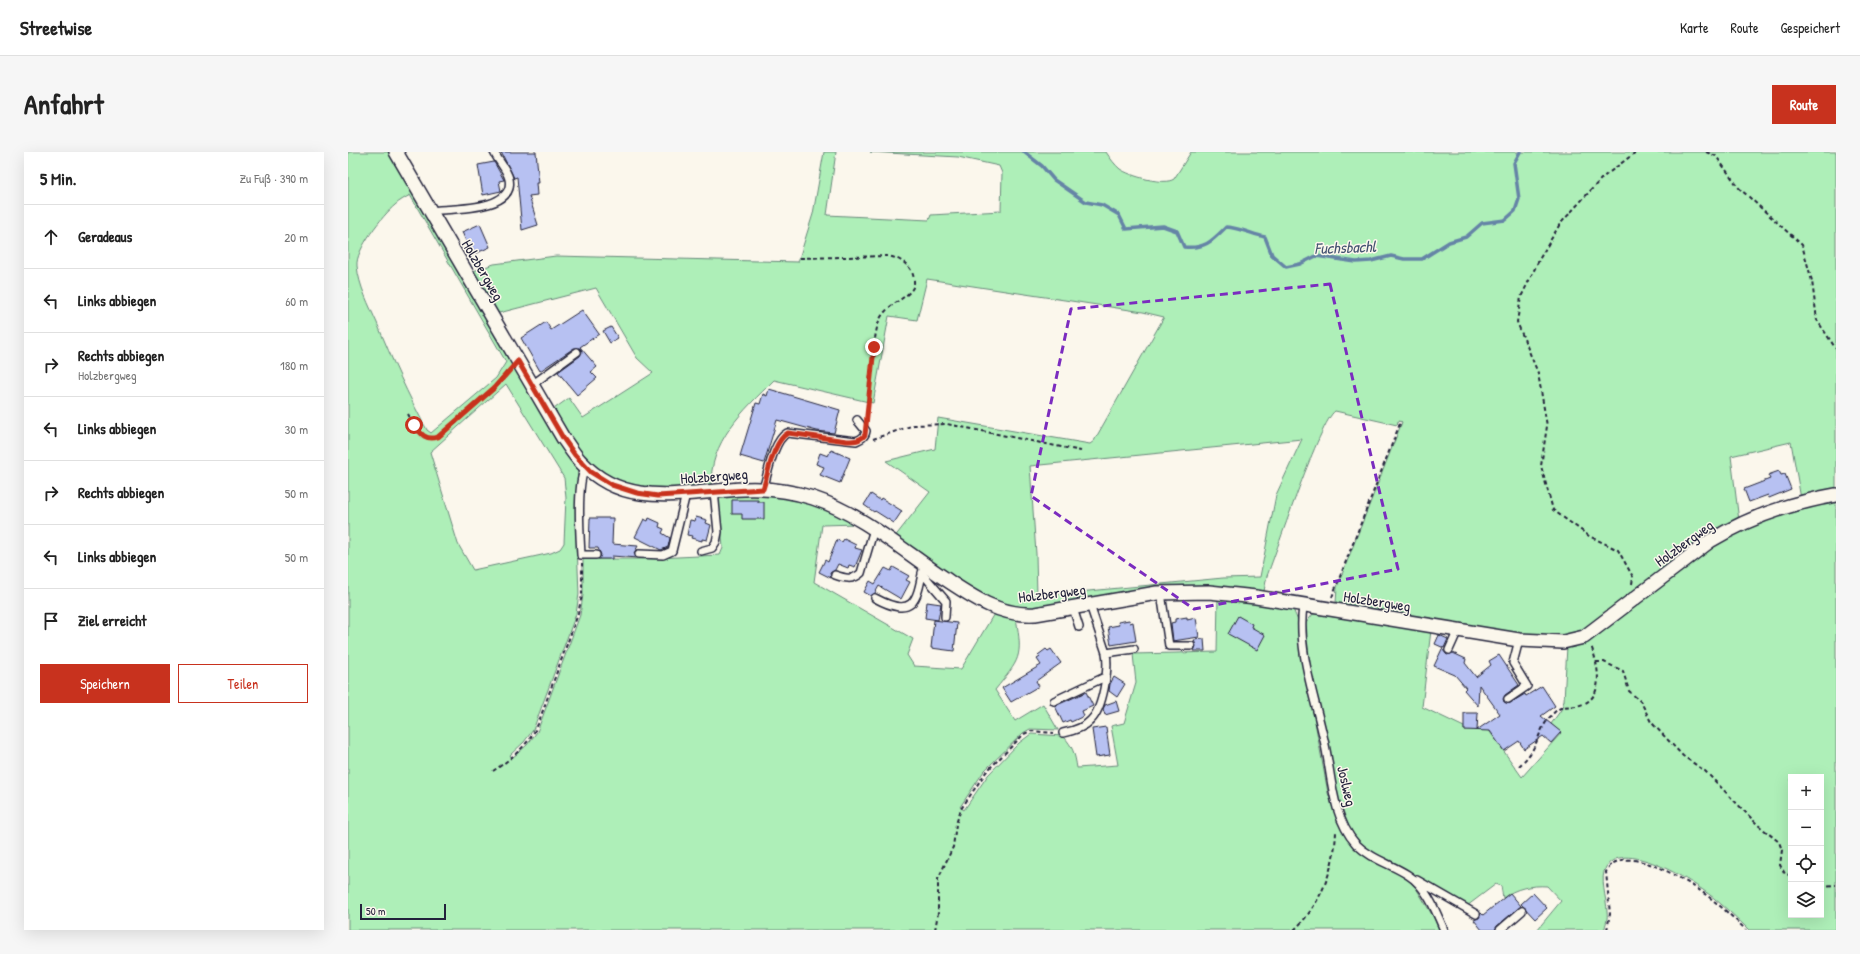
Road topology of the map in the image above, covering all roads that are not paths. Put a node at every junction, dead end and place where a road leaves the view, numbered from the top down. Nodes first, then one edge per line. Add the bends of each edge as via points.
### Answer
1 (396, 152) edge
2 (494, 152) edge
3 (430, 211) junction
4 (577, 352) dead end
5 (533, 384) junction
6 (857, 420) dead end
7 (586, 467) junction
8 (763, 489) junction
9 (714, 491) junction
10 (686, 494) junction
11 (1836, 495) edge
12 (874, 529) junction
13 (701, 551) dead end
14 (639, 554) dead end
15 (596, 555) dead end
16 (923, 569) junction
17 (834, 575) dead end
18 (1161, 593) junction
19 (875, 598) dead end
20 (1090, 605) junction
21 (1303, 606) junction
22 (1072, 608) junction
23 (945, 617) dead end
24 (1079, 627) dead end
25 (1458, 630) junction
26 (1519, 640) junction
27 (1191, 646) dead end
28 (1134, 649) dead end
29 (1449, 650) dead end
30 (1106, 654) junction
31 (1105, 677) junction
32 (1508, 698) dead end
33 (1054, 701) dead end
34 (1063, 733) road end
35 (1409, 875) junction
36 (1522, 911) dead end
37 (1476, 914) dead end
38 (1444, 930) edge
39 (1500, 930) edge

1 - 3 street, Holzbergweg
2 - 3 lane via 510,180 504,196 476,208
3 - 5 street, Holzbergweg
4 - 5 lane
5 - 7 street, Holzbergweg via 563,438
6 - 8 lane via 866,431 865,435 856,441 788,433 783,436 775,448
7 - 10 street, Holzbergweg via 612,485 637,493 658,496
7 - 15 lane via 581,479 581,555
8 - 9 street, Holzbergweg
8 - 12 street, Holzbergweg via 802,495 824,502
9 - 10 street, Holzbergweg
9 - 13 lane via 718,532 716,542 710,550
10 - 14 lane via 672,550 663,555
11 - 26 street, Holzbergweg via 1784,507 1728,530 1584,637 1562,642
12 - 16 street, Holzbergweg
12 - 17 lane via 861,573 848,578
16 - 19 lane via 916,597 909,605 894,607
16 - 22 street, Holzbergweg via 1006,612 1035,614
16 - 23 lane via 946,601
18 - 20 street, Holzbergweg
18 - 21 street, Holzbergweg via 1209,592
18 - 27 lane via 1169,646
20 - 22 street, Holzbergweg
20 - 30 lane
21 - 25 street, Holzbergweg
21 - 35 lane, Joslweg via 1302,642 1325,742 1333,792 1341,818 1351,838 1370,856
22 - 24 lane
25 - 26 street, Holzbergweg
25 - 29 lane
26 - 32 lane via 1513,663 1527,686
28 - 30 lane
30 - 31 lane
31 - 33 lane
31 - 34 lane via 1094,717 1080,728
35 - 37 lane
35 - 38 lane, Joslweg via 1420,885
36 - 39 lane

